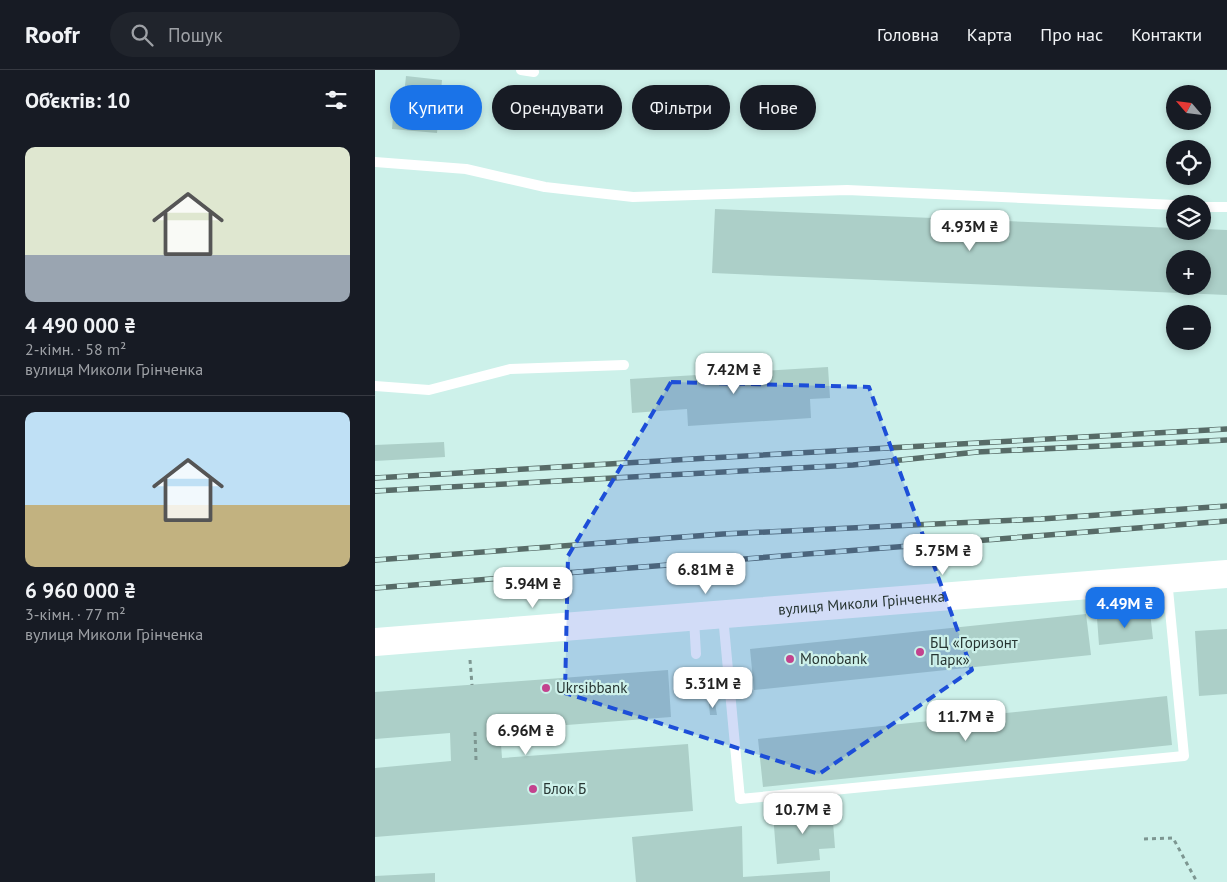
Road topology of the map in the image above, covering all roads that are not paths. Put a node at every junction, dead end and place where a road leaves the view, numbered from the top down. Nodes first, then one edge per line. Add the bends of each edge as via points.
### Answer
1 (521, 70) edge
2 (533, 72) dead end
3 (375, 162) edge
4 (1166, 205) edge
5 (1211, 207) edge
6 (1227, 207) edge
7 (624, 365) dead end
8 (375, 386) edge
9 (1227, 574) edge
10 (1167, 579) junction
11 (723, 615) junction
12 (694, 618) junction
13 (375, 642) edge
14 (696, 654) dead end

1 - 2 lane
3 - 4 lane via 466,169 545,186 633,197 847,190
5 - 6 lane
7 - 8 lane via 511,369 429,390
9 - 10 main road, вулиця Миколи Грінченка
10 - 11 main road, вулиця Миколи Грінченка
10 - 11 lane via 1184,756 740,799
11 - 12 main road, вулиця Миколи Грінченка
12 - 13 main road, вулиця Миколи Грінченка
12 - 14 lane

